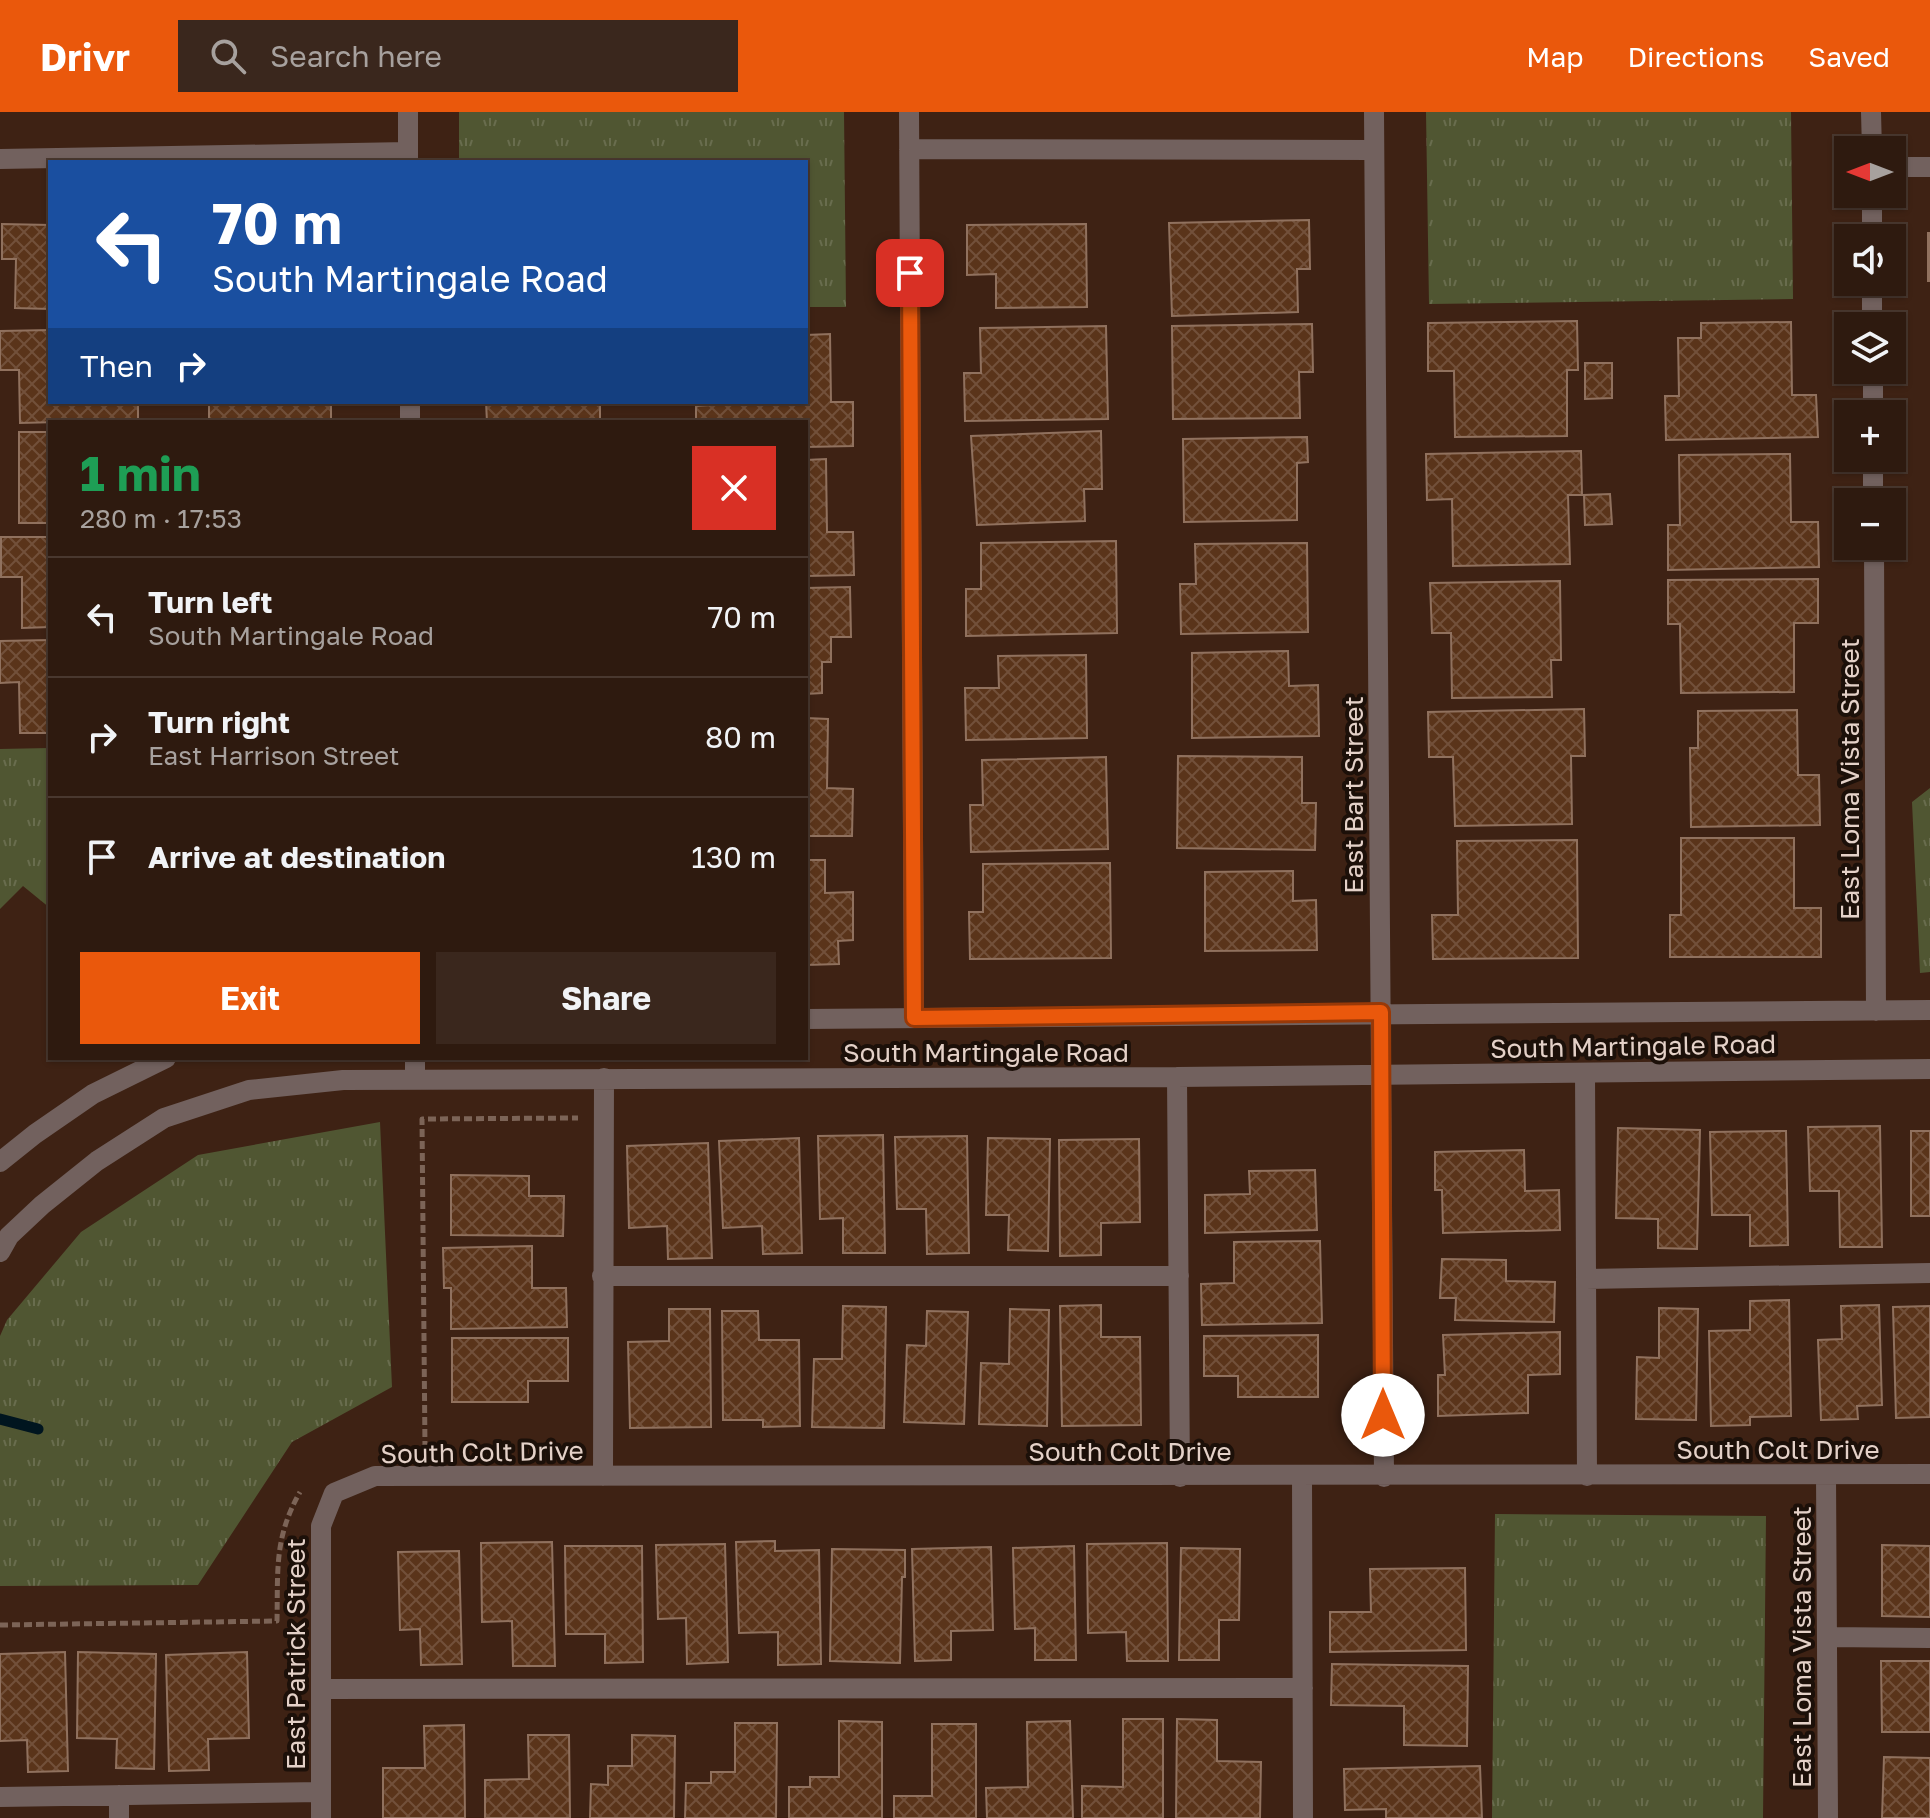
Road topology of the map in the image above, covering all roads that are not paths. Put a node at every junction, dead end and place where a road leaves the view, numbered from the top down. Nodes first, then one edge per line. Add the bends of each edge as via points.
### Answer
1 (408, 112) edge
2 (909, 112) edge
3 (1374, 112) edge
4 (1871, 112) edge
5 (1872, 136) edge
6 (909, 149) junction
7 (1374, 150) junction
8 (408, 157) edge
9 (0, 159) edge
10 (1906, 167) edge
11 (1930, 167) edge
12 (1874, 560) edge
13 (1930, 1010) edge
14 (1876, 1011) junction
15 (1381, 1012) junction
16 (914, 1018) junction
17 (808, 1019) edge
18 (162, 1060) edge
19 (415, 1060) edge
20 (1930, 1069) edge
21 (1585, 1073) junction
22 (1381, 1074) junction
23 (1177, 1077) junction
24 (604, 1078) junction
25 (415, 1079) junction
26 (0, 1162) edge
27 (0, 1252) edge
28 (1930, 1273) edge
29 (602, 1276) junction
30 (1179, 1276) junction
31 (1586, 1279) junction
32 (1930, 1474) edge
33 (1826, 1475) junction
34 (603, 1476) junction
35 (1587, 1476) junction
36 (1180, 1477) junction
37 (1302, 1477) junction
38 (1384, 1477) junction
39 (332, 1498) joint
40 (1828, 1637) junction
41 (1930, 1638) edge
42 (1303, 1688) junction
43 (321, 1689) junction
44 (321, 1792) junction
45 (119, 1795) junction
46 (0, 1797) edge
47 (119, 1818) edge
48 (321, 1818) edge
49 (1303, 1818) edge
50 (1828, 1818) edge

1 - 8 street
2 - 6 street
3 - 7 street, East Bart Street
4 - 5 street
6 - 7 street
6 - 16 street
7 - 15 street, East Bart Street
8 - 9 street
10 - 11 street
12 - 14 street, East Loma Vista Street
13 - 14 street, South Martingale Road
14 - 15 street, South Martingale Road
15 - 16 street, South Martingale Road
15 - 22 street, East Bart Street
16 - 17 street, South Martingale Road
18 - 26 street via 93,1094
19 - 25 street
20 - 21 street, South Martingale Road
21 - 22 street, South Martingale Road
21 - 31 street
22 - 23 street, South Martingale Road
22 - 38 street, East Bart Street
23 - 24 street, South Martingale Road
23 - 30 street
24 - 25 street, South Martingale Road
24 - 29 street
25 - 27 street, South Martingale Road via 249,1090 164,1118 42,1205
28 - 31 street
29 - 30 street
29 - 34 street
30 - 36 street
31 - 35 street
32 - 33 street, South Colt Drive
33 - 35 street, South Colt Drive
33 - 40 street, East Loma Vista Street
34 - 36 street, South Colt Drive
34 - 39 street, South Colt Drive via 375,1476
35 - 38 street, South Colt Drive
36 - 37 street, South Colt Drive
37 - 38 street, South Colt Drive
37 - 42 street
39 - 43 street, East Patrick Street via 321,1526
40 - 41 street
40 - 50 street, East Loma Vista Street
42 - 43 street
42 - 49 street
43 - 44 street, East Patrick Street
44 - 45 street
44 - 48 street, East Patrick Street
45 - 46 street
45 - 47 street

